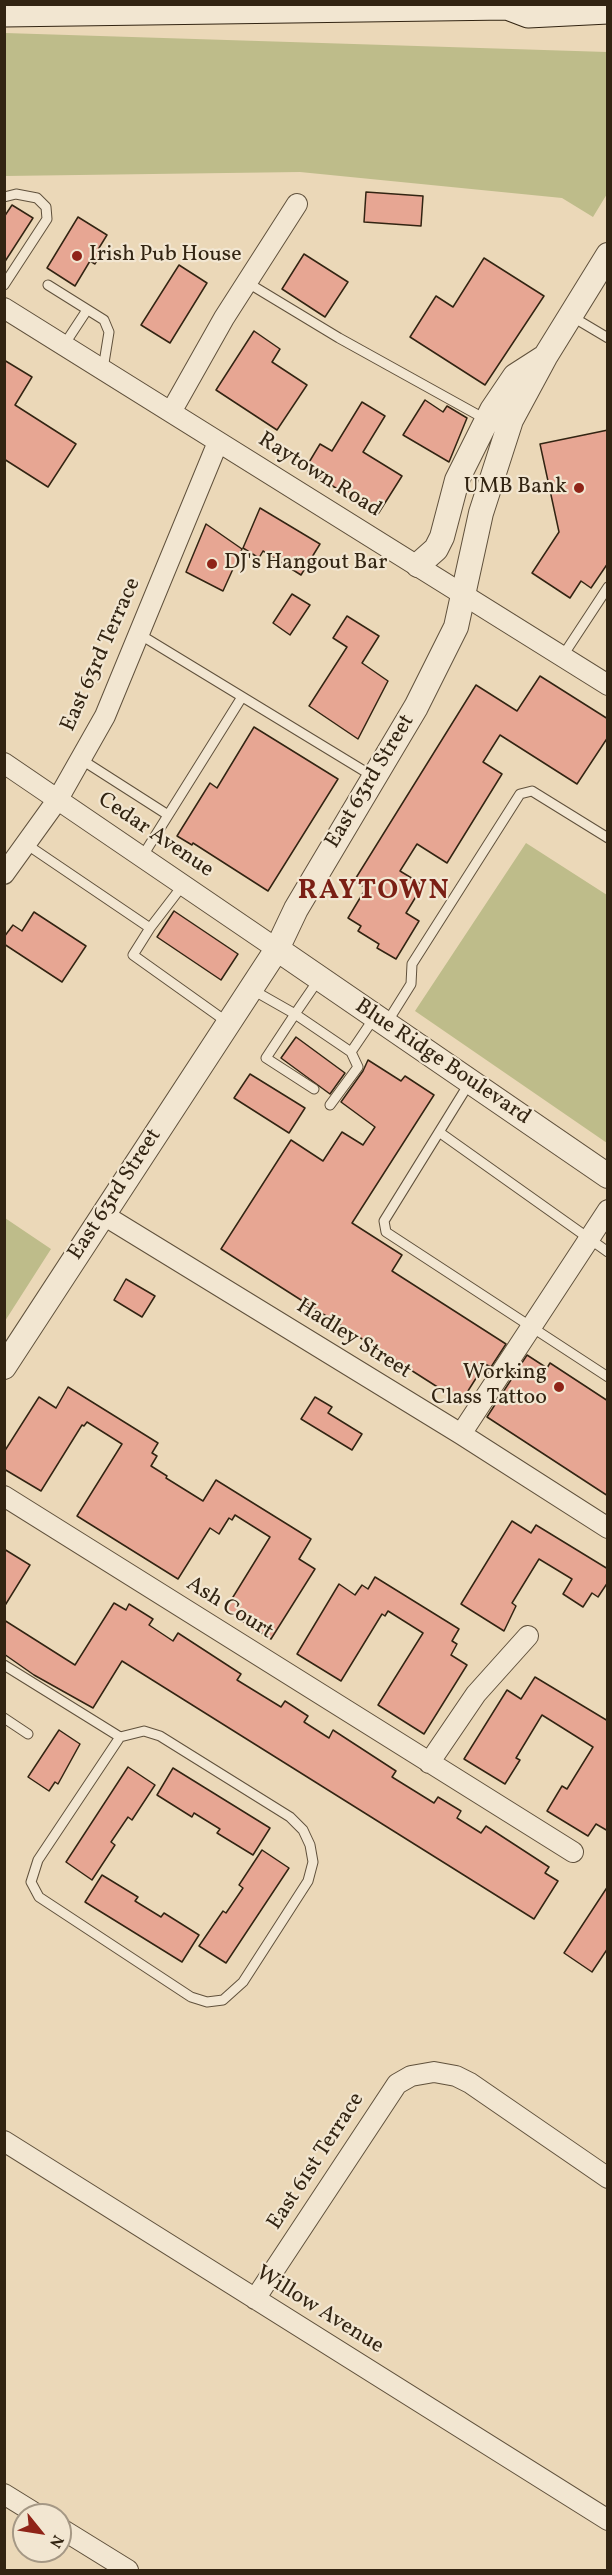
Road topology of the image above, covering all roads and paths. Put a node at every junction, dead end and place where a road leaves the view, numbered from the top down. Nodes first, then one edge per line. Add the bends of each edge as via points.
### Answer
1 (507, 5) edge
2 (352, 6) edge
3 (190, 7) edge
4 (54, 8) edge
5 (10, 10) edge
6 (608, 10) edge
7 (4, 196) edge
8 (297, 204) dead end
9 (608, 255) edge
10 (248, 283) junction
11 (4, 285) edge
12 (48, 285) dead end
13 (4, 308) edge
14 (87, 310) junction
15 (571, 315) junction
16 (608, 338) edge
17 (64, 345) junction
18 (545, 357) junction
19 (103, 369) junction
20 (171, 412) junction
21 (487, 420) junction
22 (218, 442) junction
23 (418, 565) junction
24 (608, 587) edge
25 (464, 596) junction
26 (139, 634) junction
27 (562, 657) junction
28 (608, 686) edge
29 (242, 697) junction
30 (81, 760) junction
31 (4, 763) edge
32 (374, 777) junction
33 (58, 799) junction
34 (168, 815) junction
35 (608, 838) edge
36 (26, 844) junction
37 (142, 856) junction
38 (4, 874) edge
39 (183, 885) junction
40 (150, 928) junction
41 (278, 949) junction
42 (319, 978) junction
43 (251, 989) junction
44 (295, 1014) junction
45 (381, 1020) junction
46 (229, 1023) junction
47 (351, 1052) junction
48 (470, 1082) junction
49 (314, 1089) dead end
50 (330, 1105) dead end
51 (439, 1132) junction
52 (608, 1176) edge
53 (608, 1210) edge
54 (102, 1214) junction
55 (588, 1240) junction
56 (608, 1252) edge
57 (530, 1328) junction
58 (4, 1367) edge
59 (608, 1377) edge
60 (461, 1434) junction
61 (4, 1496) edge
62 (608, 1528) edge
63 (528, 1636) dead end
64 (4, 1665) edge
65 (4, 1718) edge
66 (28, 1734) dead end
67 (120, 1737) junction
68 (429, 1763) junction
69 (573, 1852) dead end
70 (4, 2141) edge
71 (608, 2178) edge
72 (255, 2299) junction
73 (4, 2494) edge
74 (19, 2503) edge
75 (608, 2520) edge
76 (72, 2536) edge
77 (128, 2571) edge

1 - 2 main road
1 - 6 main road via 528,14
2 - 3 main road
3 - 4 main road
4 - 5 main road
7 - 11 lane via 38,198 46,207 48,219
8 - 10 street
9 - 15 street, East 63rd Street
10 - 20 street
10 - 21 lane
12 - 14 lane
13 - 17 street, Raytown Road
14 - 17 lane
14 - 19 lane via 104,320 109,332
15 - 16 lane
15 - 18 street, East 63rd Street
17 - 19 street, Raytown Road
18 - 21 street via 515,376
18 - 25 street, East 63rd Street via 511,420 481,513
19 - 20 street, Raytown Road
20 - 22 street, Raytown Road
21 - 23 street via 458,480 442,537 436,549
22 - 23 street, Raytown Road
22 - 26 street, East 63rd Terrace
23 - 25 street, Raytown Road
24 - 27 lane
25 - 27 street, Raytown Road
25 - 32 street, East 63rd Street via 456,627 441,659
26 - 29 lane
26 - 30 street, East 63rd Terrace via 105,716
27 - 28 street, Raytown Road
29 - 32 lane
29 - 34 lane
30 - 33 street, East 63rd Terrace
30 - 34 lane
31 - 33 street, Cedar Avenue
32 - 41 street, East 63rd Street via 296,909
33 - 36 street, East 63rd Terrace
33 - 37 street, Cedar Avenue
34 - 37 lane
35 - 45 lane via 532,791 520,794 412,964 411,984
36 - 38 street, East 63rd Terrace
36 - 40 lane
37 - 39 street, Cedar Avenue
39 - 40 lane
39 - 41 street, Cedar Avenue
40 - 46 lane via 133,955
41 - 42 street, Blue Ridge Boulevard
41 - 43 street, East 63rd Street
42 - 44 lane
42 - 45 street, Blue Ridge Boulevard
43 - 44 lane
43 - 46 street, East 63rd Street
44 - 47 lane
44 - 49 lane via 266,1058
45 - 47 lane
45 - 48 street, Blue Ridge Boulevard
46 - 54 street, East 63rd Street
47 - 50 lane via 358,1067
48 - 51 lane
48 - 52 street, Blue Ridge Boulevard
51 - 55 lane
51 - 57 lane via 384,1221 386,1232
53 - 55 street
54 - 58 street, East 63rd Street
54 - 60 street, Hadley Street
55 - 56 lane
55 - 57 street
57 - 59 lane
57 - 60 street
60 - 62 street, Hadley Street
61 - 68 street, Ash Court
63 - 68 street via 476,1694
64 - 67 lane
65 - 66 lane
67 - 67 lane via 38,1860 31,1882 39,1897 191,1998 222,2000 243,1982 308,1881 313,1862 310,1845 303,1830 290,1817 160,1736 144,1731
68 - 69 street, Ash Court
70 - 72 street, Willow Avenue
71 - 72 street, East 61st Terrace via 470,2083 434,2072 411,2076 397,2084
72 - 75 street, Willow Avenue
73 - 74 street
76 - 77 street

